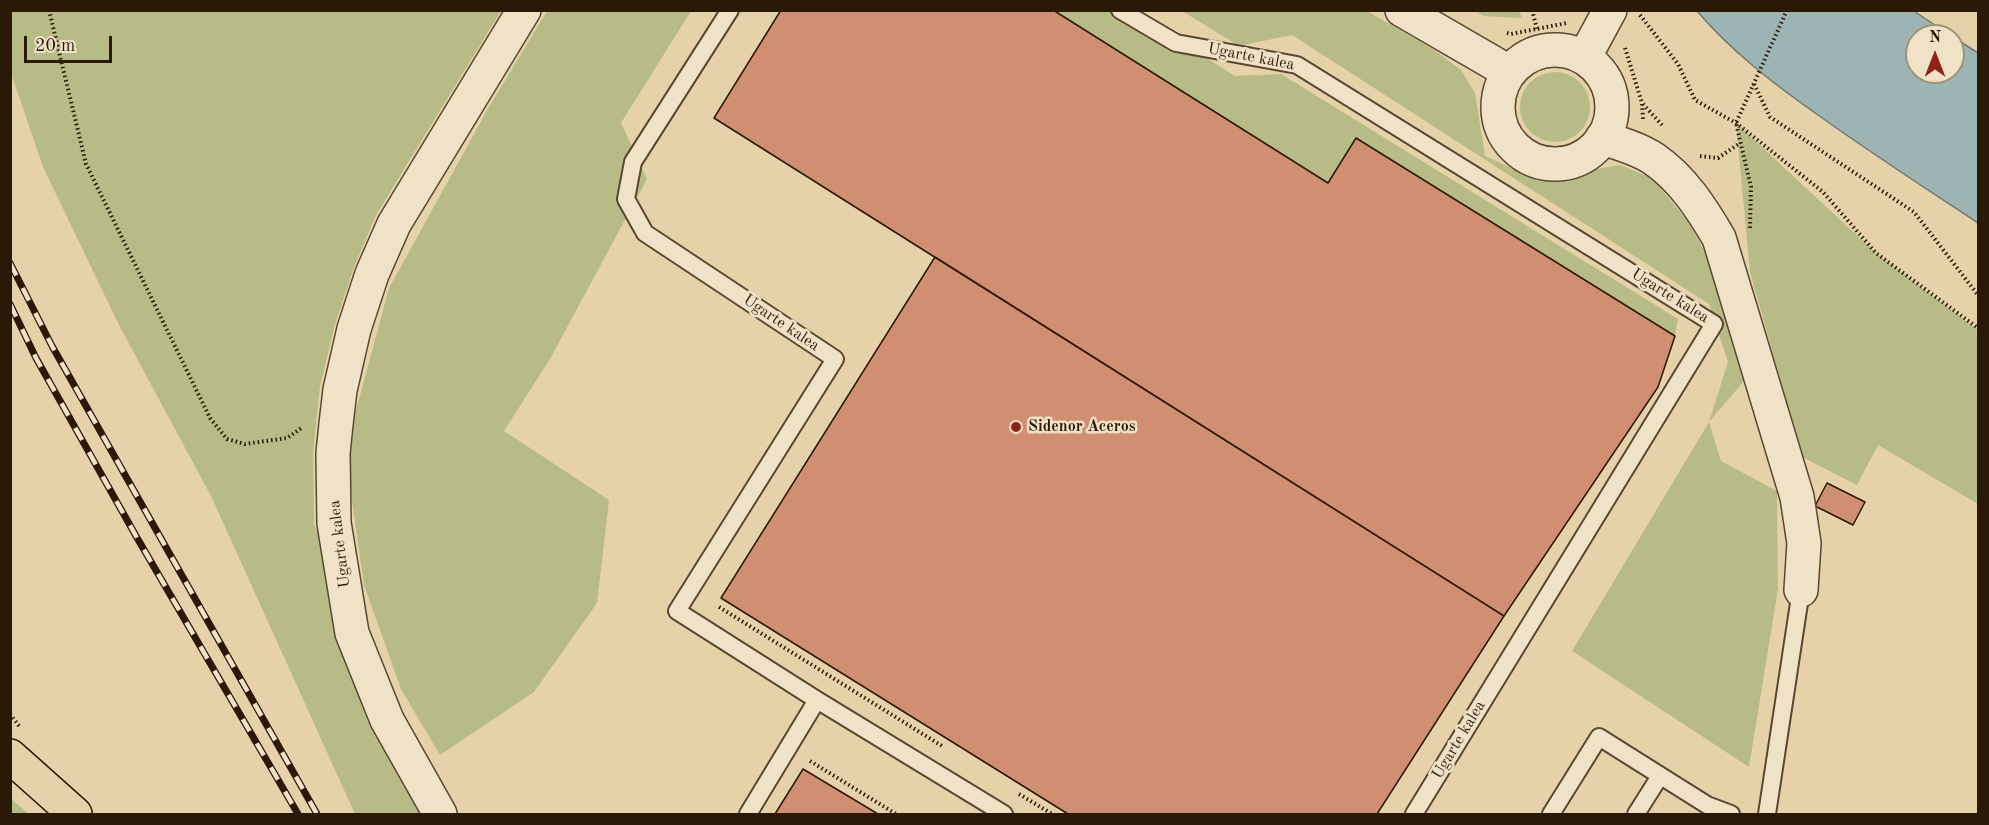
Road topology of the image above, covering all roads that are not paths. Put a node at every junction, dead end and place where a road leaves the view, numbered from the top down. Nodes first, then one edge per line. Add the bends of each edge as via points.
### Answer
1 (524, 10) edge
2 (730, 10) edge
3 (1120, 10) edge
4 (1402, 10) edge
5 (1594, 19) edge
6 (1584, 58) junction
7 (1509, 72) junction
8 (1602, 138) junction
9 (1801, 590) joint
10 (817, 700) junction
11 (10, 756) edge
12 (1660, 777) junction
13 (1704, 810) edge
14 (75, 814) edge
15 (440, 814) edge
16 (748, 814) edge
17 (1004, 814) edge
18 (1414, 814) edge
19 (1551, 814) edge
20 (1636, 814) edge
21 (1731, 814) edge
22 (1767, 814) edge

1 - 15 street, Ugarte kalea via 394,224 354,329 336,424 333,523 352,633 387,720
2 - 10 lane, Ugarte kalea via 633,162 626,199 645,233 835,359 677,611
3 - 18 lane, Ugarte kalea via 1176,43 1297,65 1714,324
4 - 7 street
5 - 6 street
6 - 7 street via 1571,52 1544,51 1531,55
6 - 8 street via 1600,74 1610,94 1609,124
7 - 8 street via 1499,95 1500,122 1522,153 1546,163 1572,161 1584,156
8 - 9 street via 1654,159 1689,193 1719,238 1797,497 1804,543
9 - 22 lane
10 - 16 lane
10 - 17 lane, Ugarte kalea
11 - 14 main road
12 - 13 lane
12 - 19 lane via 1599,737
12 - 20 lane
13 - 21 lane

